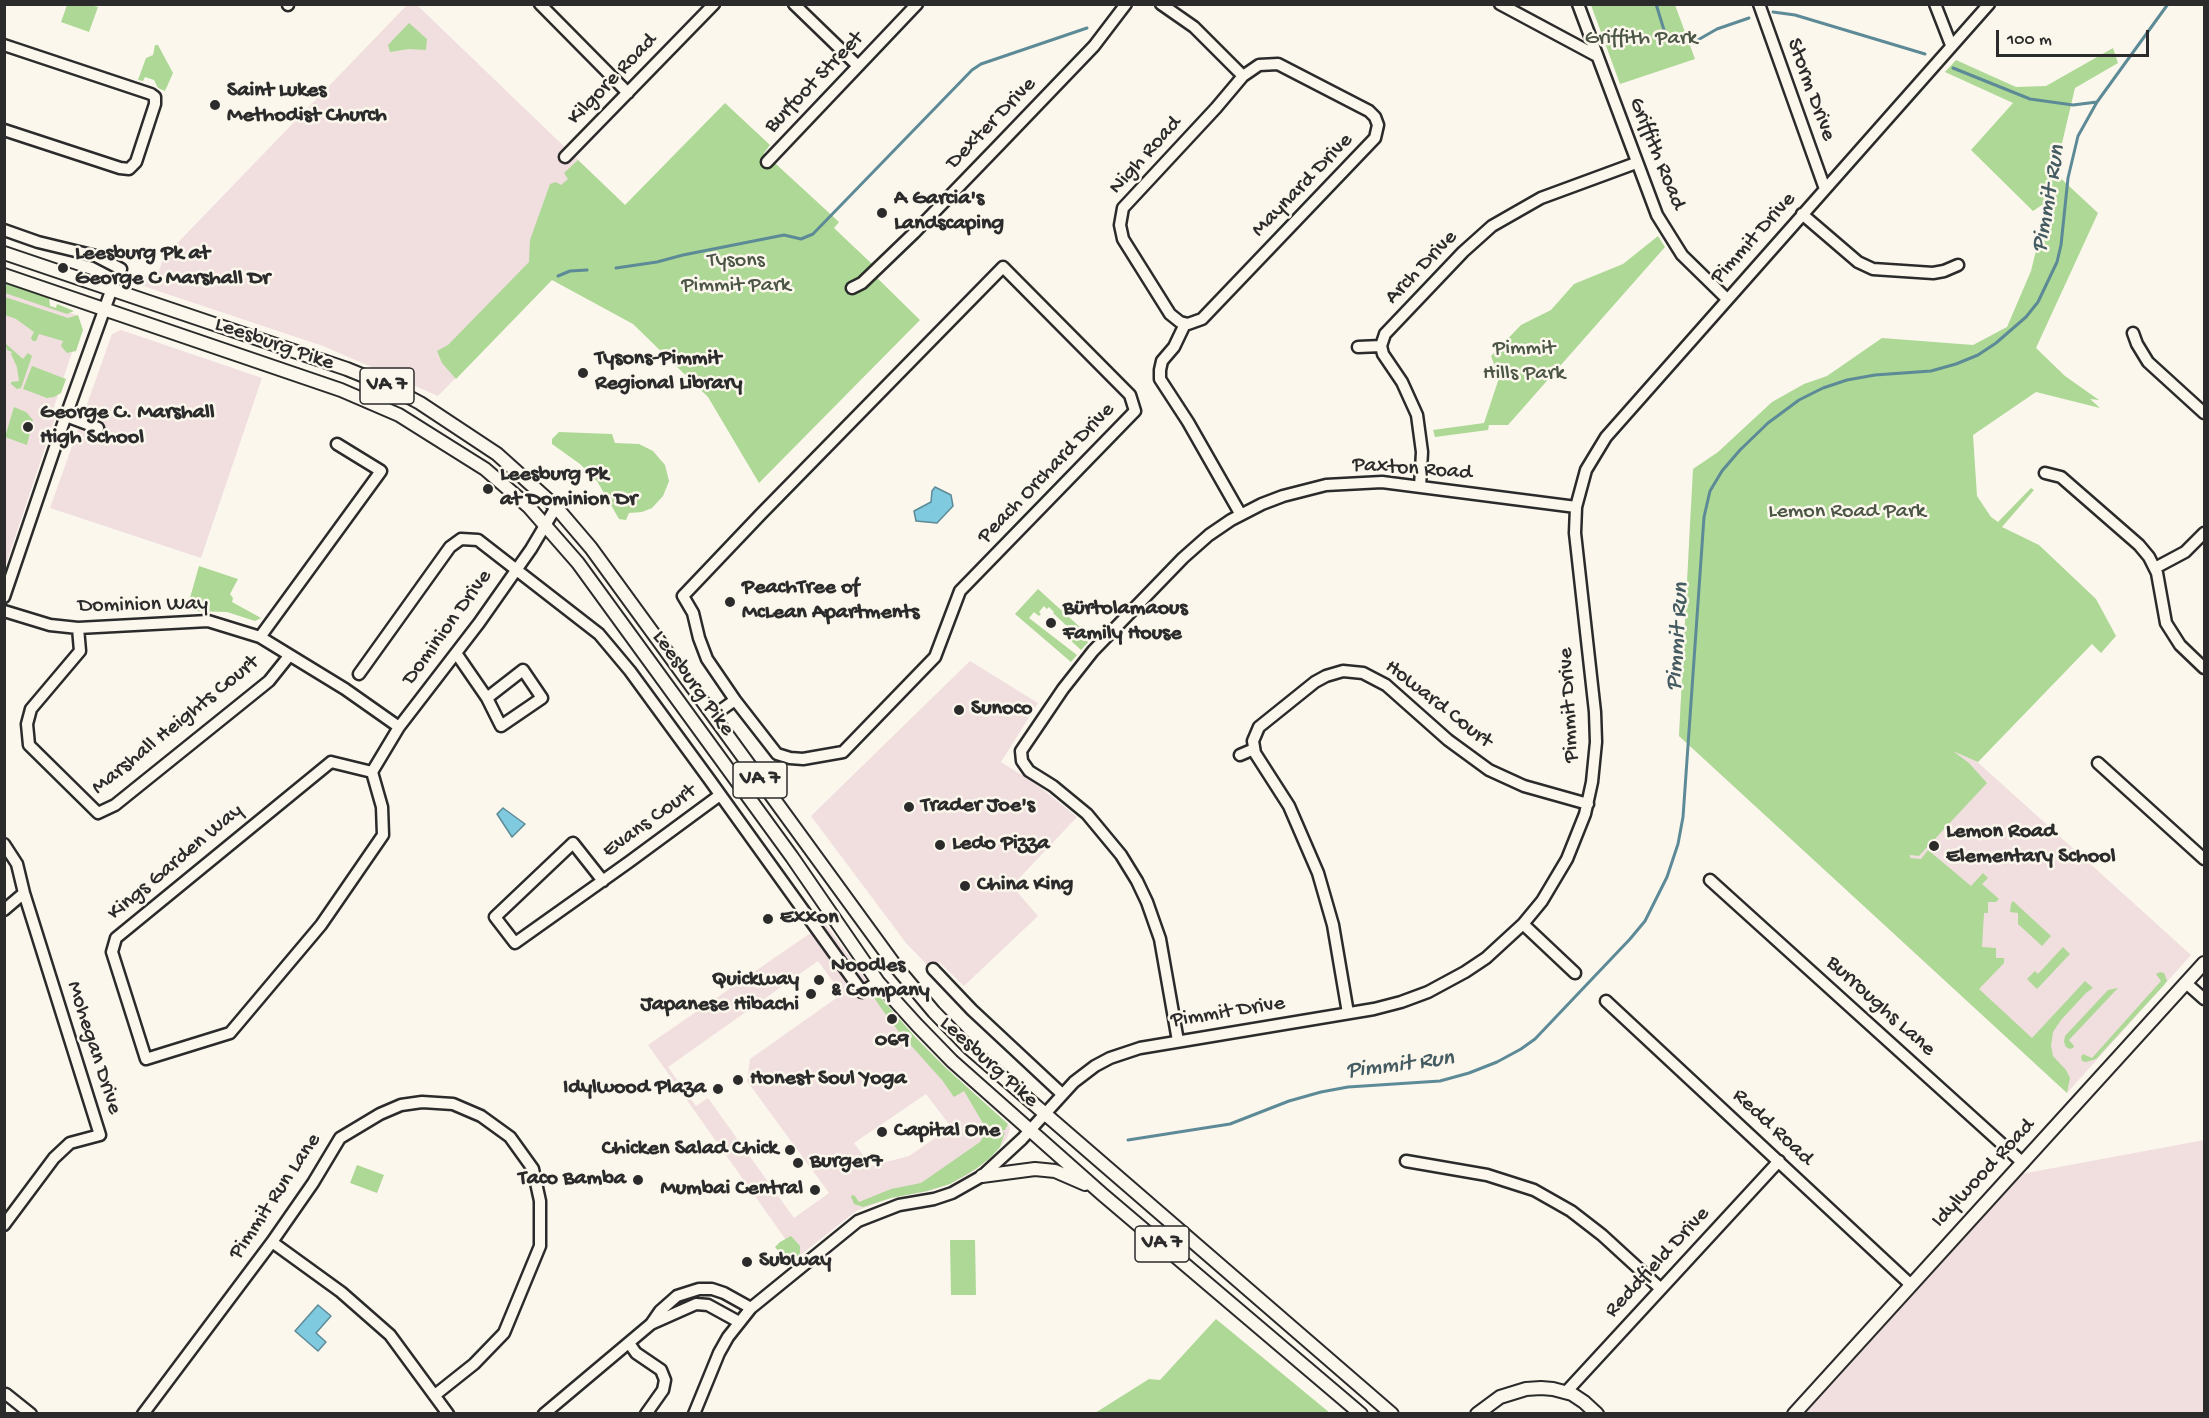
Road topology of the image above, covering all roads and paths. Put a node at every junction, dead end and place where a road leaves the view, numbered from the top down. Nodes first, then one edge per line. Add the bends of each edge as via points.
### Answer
1 (540, 4) edge
2 (714, 4) edge
3 (794, 4) edge
4 (917, 4) edge
5 (1126, 4) edge
6 (1161, 4) edge
7 (1500, 4) edge
8 (1578, 4) edge
9 (1759, 4) edge
10 (1935, 4) edge
11 (1989, 4) edge
12 (4, 45) edge
13 (1951, 45) junction
14 (1597, 56) junction
15 (858, 66) junction
16 (1243, 76) junction
17 (628, 93) junction
18 (4, 130) edge
19 (565, 156) dead end
20 (767, 162) dead end
21 (1636, 163) junction
22 (1825, 189) junction
23 (1802, 214) junction
24 (4, 230) edge
25 (4, 253) edge
26 (1958, 265) dead end
27 (4, 274) edge
28 (852, 288) dead end
29 (1727, 299) junction
30 (108, 300) junction
31 (1185, 324) junction
32 (2133, 333) dead end
33 (1381, 346) junction
34 (1358, 347) dead end
35 (2205, 413) edge
36 (66, 416) junction
37 (98, 428) dead end
38 (338, 444) dead end
39 (2045, 473) dead end
40 (1420, 487) junction
41 (556, 507) junction
42 (1576, 507) junction
43 (1241, 515) junction
44 (546, 525) junction
45 (2205, 532) edge
46 (516, 568) junction
47 (2155, 568) junction
48 (4, 597) edge
49 (4, 611) edge
50 (78, 628) junction
51 (260, 638) junction
52 (456, 653) junction
53 (289, 656) junction
54 (2205, 668) edge
55 (359, 674) dead end
56 (487, 698) junction
57 (735, 700) junction
58 (714, 715) junction
59 (399, 727) junction
60 (1254, 749) junction
61 (1240, 754) dead end
62 (2098, 763) dead end
63 (372, 772) junction
64 (720, 795) junction
65 (1588, 804) junction
66 (4, 844) edge
67 (2205, 859) edge
68 (1710, 880) dead end
69 (603, 881) junction
70 (24, 893) junction
71 (4, 909) edge
72 (1522, 924) junction
73 (2205, 963) edge
74 (933, 969) dead end
75 (1575, 973) dead end
76 (878, 982) junction
77 (2186, 983) junction
78 (2205, 999) edge
79 (1606, 1001) dead end
80 (1348, 1013) junction
81 (1178, 1041) junction
82 (1062, 1094) junction
83 (1044, 1113) junction
84 (1030, 1129) junction
85 (1406, 1161) dead end
86 (1779, 1161) junction
87 (2023, 1164) junction
88 (982, 1176) junction
89 (1102, 1194) junction
90 (4, 1225) edge
91 (272, 1242) junction
92 (1911, 1285) junction
93 (1661, 1289) junction
94 (751, 1308) junction
95 (740, 1322) junction
96 (651, 1324) junction
97 (629, 1343) junction
98 (1566, 1392) junction
99 (6, 1394) edge
100 (435, 1395) junction
101 (31, 1413) edge
102 (143, 1413) edge
103 (448, 1413) edge
104 (544, 1413) edge
105 (646, 1413) edge
106 (694, 1413) edge
107 (1361, 1413) edge
108 (1392, 1413) edge
109 (1477, 1413) edge
110 (1597, 1413) edge
111 (1794, 1413) edge

1 - 17 street
2 - 17 street, Kilgore Road
3 - 15 street
4 - 15 street, Burfoot Street
5 - 28 street, Dexter Drive via 1094,46 914,234
6 - 16 street via 1194,27
7 - 14 street
8 - 14 street, Griffith Road
9 - 22 street, Storm Drive
10 - 13 street
11 - 13 street, Pimmit Drive
12 - 18 street via 151,94 155,104 136,162 129,169
13 - 22 street, Pimmit Drive
14 - 21 street, Griffith Road
15 - 20 street, Burfoot Street
16 - 31 street, Nigh Road via 1127,202 1120,218 1123,239 1170,314
16 - 31 street, Maynard Drive via 1259,65 1286,67 1369,111 1375,117 1378,131 1202,319
17 - 19 street, Kilgore Road
21 - 29 street, Griffith Road via 1652,205 1674,244
21 - 33 street, Arch Drive via 1541,198 1492,226 1385,334
22 - 23 street, Pimmit Drive
23 - 26 street via 1858,262 1873,269 1933,273
23 - 29 street, Pimmit Drive
24 - 30 street via 96,256 121,269
25 - 30 main road, Leesburg Pike / VA 7
27 - 30 main road, Leesburg Pike / VA 7
29 - 42 street, Pimmit Drive via 1606,437 1586,470
30 - 36 street
30 - 41 main road, Leesburg Pike / VA 7 via 347,369 384,384 497,454
30 - 44 main road, Leesburg Pike / VA 7 via 399,415 485,469
31 - 43 street via 1162,361 1160,379
32 - 35 street via 2148,362
33 - 34 street
33 - 40 street via 1417,416 1422,452
36 - 37 street
36 - 48 street
38 - 51 street via 381,471
39 - 47 street via 2061,477 2139,545
40 - 42 street, Paxton Road
40 - 43 street, Paxton Road via 1382,482 1326,485 1283,496
41 - 44 street, Dominion Drive
41 - 58 main road, Leesburg Pike / VA 7 via 591,548
42 - 65 street, Pimmit Drive via 1575,533 1596,732
43 - 81 street, Paxton Road via 1183,558 1093,651 1021,754 1024,765 1087,814 1137,881 1160,939
44 - 46 street, Dominion Drive
44 - 76 main road, Leesburg Pike / VA 7 via 751,800
45 - 47 street via 2185,552
46 - 52 street, Dominion Drive
46 - 55 street via 478,540 461,538 450,547
46 - 64 street via 599,634
47 - 54 street via 2166,623 2180,645
49 - 50 street, Dominion Way
50 - 51 street, Dominion Way via 208,621
50 - 53 street, Marshall Heights Court via 80,651 31,709 27,724 29,745 98,813 115,805 246,700
51 - 53 street, Dominion Way
52 - 56 street
52 - 59 street, Dominion Drive
53 - 59 street, Dominion Way
56 - 56 street via 501,726 542,698 523,670
57 - 57 street, Peach Orchard Drive via 777,754 803,759 843,752 935,657 960,591 1135,411 1130,395 1003,267 684,596 707,659
57 - 58 street
58 - 83 main road, Leesburg Pike / VA 7 via 897,968 969,1048
59 - 63 street, Dominion Drive
60 - 61 street
60 - 65 street, Howard Court via 1259,727 1315,682 1334,673 1355,672 1386,685 1490,770 1524,786
60 - 80 street via 1289,806 1318,873 1333,925
62 - 67 street
63 - 63 street, Kings Garden Way via 331,762 116,938 112,952 146,1059 230,1033 321,925 383,835 382,807
64 - 69 street, Evans Court
64 - 76 street via 862,992
65 - 72 street, Pimmit Drive via 1556,881
66 - 70 street, Mohegan Drive via 17,864
68 - 87 street, Burroughs Lane
69 - 69 street, Evans Court via 573,843 495,917 515,943
70 - 71 street
70 - 90 street, Mohegan Drive via 100,1135 70,1143 54,1158
72 - 75 street
72 - 80 street, Pimmit Drive via 1486,958 1450,981 1401,1002
73 - 77 main road, Idylwood Road
74 - 82 street
76 - 84 main road, Leesburg Pike / VA 7 via 952,1061
77 - 78 street
77 - 87 main road, Idylwood Road
79 - 86 street, Redd Road
80 - 81 street, Pimmit Drive
81 - 82 street, Pimmit Drive via 1110,1058
82 - 83 street, Pimmit Drive
83 - 84 street, Pimmit Drive
83 - 108 main road, Leesburg Pike / VA 7
84 - 88 street, Pimmit Drive
84 - 89 main road, Leesburg Pike / VA 7
85 - 93 street via 1487,1175 1544,1194 1602,1235
86 - 92 street, Redd Road
86 - 93 street, Reddfield Drive
87 - 92 main road, Idylwood Road
88 - 89 main road via 1035,1169 1074,1178
88 - 94 street, Pimmit Drive via 952,1193 899,1205 858,1221
89 - 107 main road, Leesburg Pike / VA 7
91 - 100 street via 341,1292 390,1335
91 - 100 street, Pimmit Run Lane via 340,1138 380,1114 422,1102 453,1104 481,1116 510,1137 532,1169 540,1200 540,1246 504,1333 474,1365
91 - 102 street, Pimmit Run Lane
92 - 111 main road, Idylwood Road
93 - 98 street, Reddfield Drive
94 - 95 street, Pimmit Drive
94 - 96 street via 724,1293 699,1289 676,1296
95 - 96 street via 708,1305 696,1304
95 - 106 street, Pimmit Drive via 719,1353
96 - 97 street
97 - 104 street
97 - 105 street via 636,1353 661,1370 665,1380 663,1390
98 - 109 main road via 1526,1389 1500,1397
98 - 110 main road
99 - 101 street
100 - 103 street

